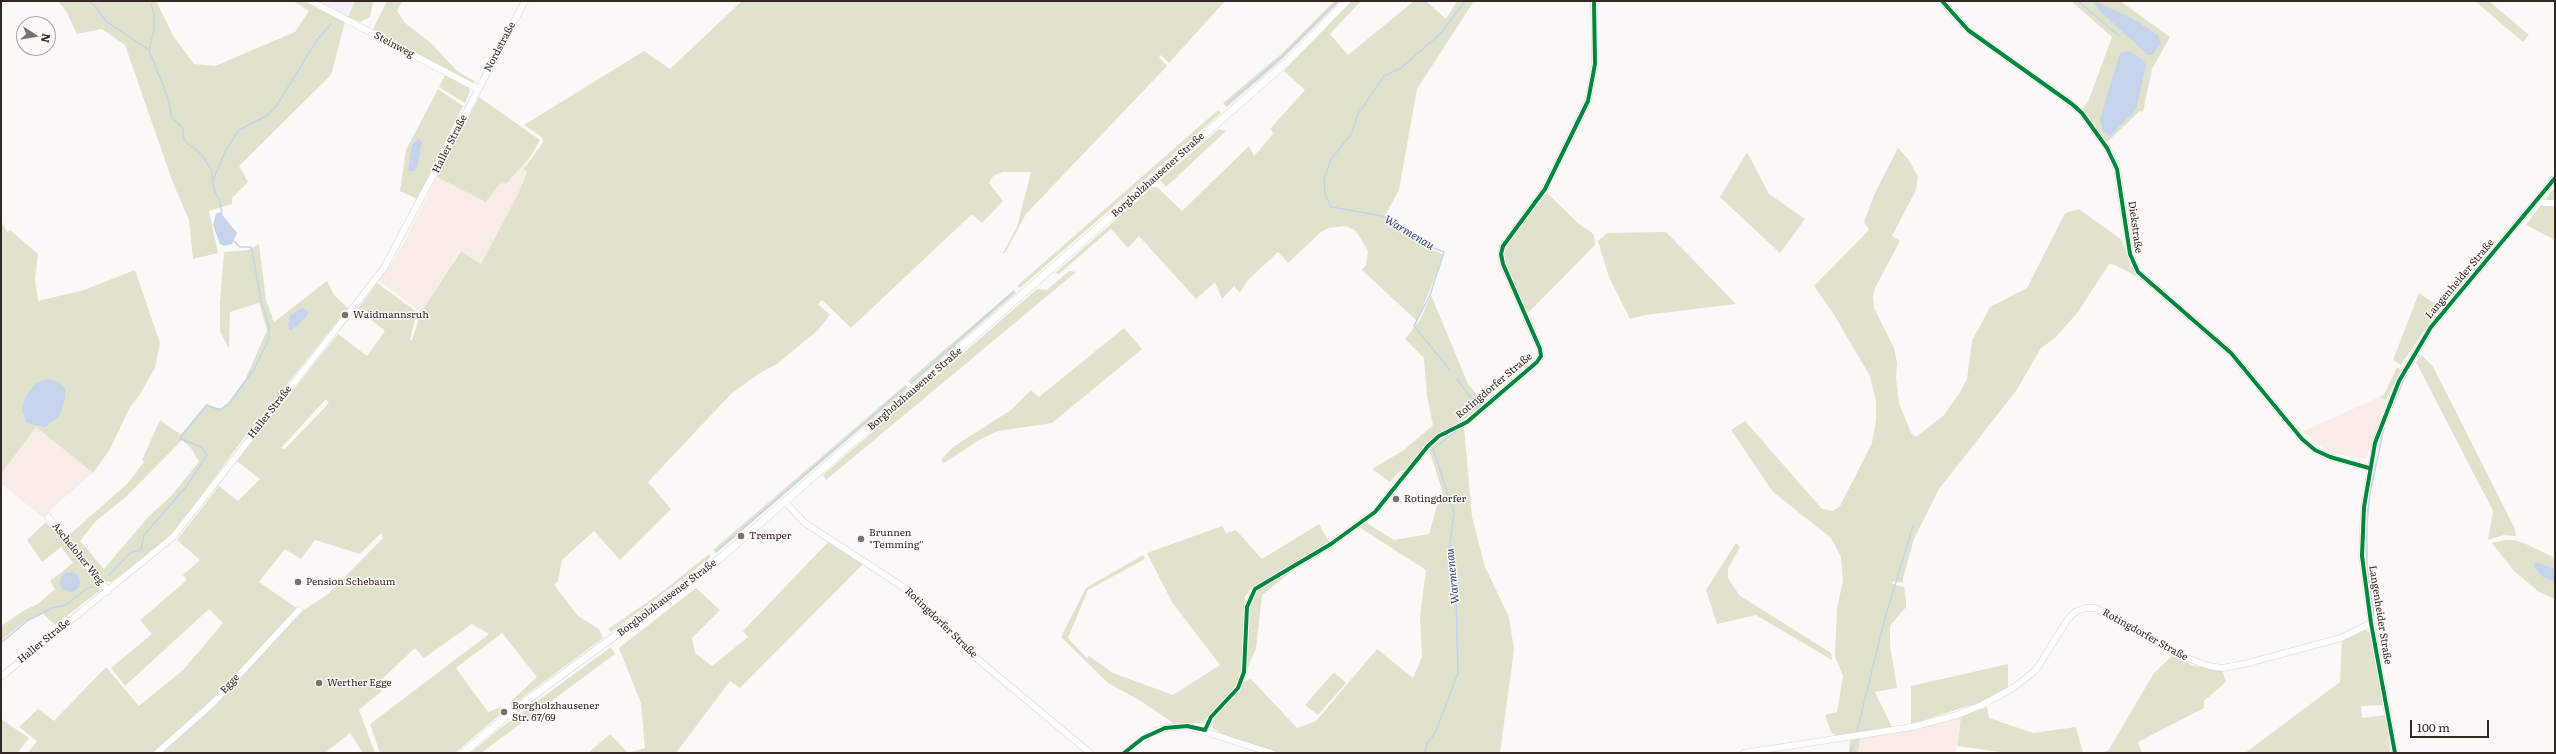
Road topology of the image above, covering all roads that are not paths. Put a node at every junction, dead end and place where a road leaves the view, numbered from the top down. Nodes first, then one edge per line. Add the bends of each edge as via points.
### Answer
1 (311, 1) edge
2 (525, 1) edge
3 (1347, 1) edge
4 (1594, 1) edge
5 (1942, 1) edge
6 (477, 91) junction
7 (2555, 178) edge
8 (2538, 198) junction
9 (2555, 203) edge
10 (2369, 468) junction
11 (785, 502) junction
12 (48, 517) dead end
13 (108, 591) junction
14 (299, 610) dead end
15 (2370, 623) junction
16 (1, 677) edge
17 (1205, 730) junction
18 (157, 753) edge
19 (463, 753) edge
20 (1090, 753) edge
21 (1124, 753) edge
22 (1271, 753) edge
23 (1744, 753) edge
24 (2395, 753) edge

1 - 6 street, Steinweg
2 - 6 street, Nordstraße
3 - 11 main road, Borgholzhausener Straße via 1288,61
4 - 17 street, Rotingdorfer Straße via 1595,64 1588,101 1545,189 1503,246 1501,254 1541,356 1480,411 1463,424 1439,436 1428,446 1375,512 1331,544 1255,589 1246,607 1244,672 1238,688 1211,717
5 - 10 street, Diekstraße via 1968,30 2072,104 2099,136 2117,169 2130,254 2138,272 2231,353 2302,440 2330,457
6 - 13 street, Haller Straße via 384,268 173,537
7 - 8 street, Langenheider Straße
8 - 9 street via 2544,203
8 - 10 street, Langenheider Straße via 2418,346 2390,400
10 - 15 street, Langenheider Straße via 2362,538
11 - 19 main road, Borgholzhausener Straße via 692,580 510,713
11 - 20 street, Rotingdorfer Straße via 805,523 903,587 975,657
12 - 13 street, Ascheloher Weg
13 - 16 street, Haller Straße
14 - 18 street, Egge via 212,703
15 - 23 street, Rotingdorfer Straße via 2341,638 2222,668 2181,656 2106,613 2095,608 2086,608 2075,612 2068,619 2036,670 2013,688 1982,705 1957,715 1912,727
15 - 24 street, Langenheider Straße
17 - 21 street via 1187,726 1165,728 1143,738
17 - 22 street via 1233,743

